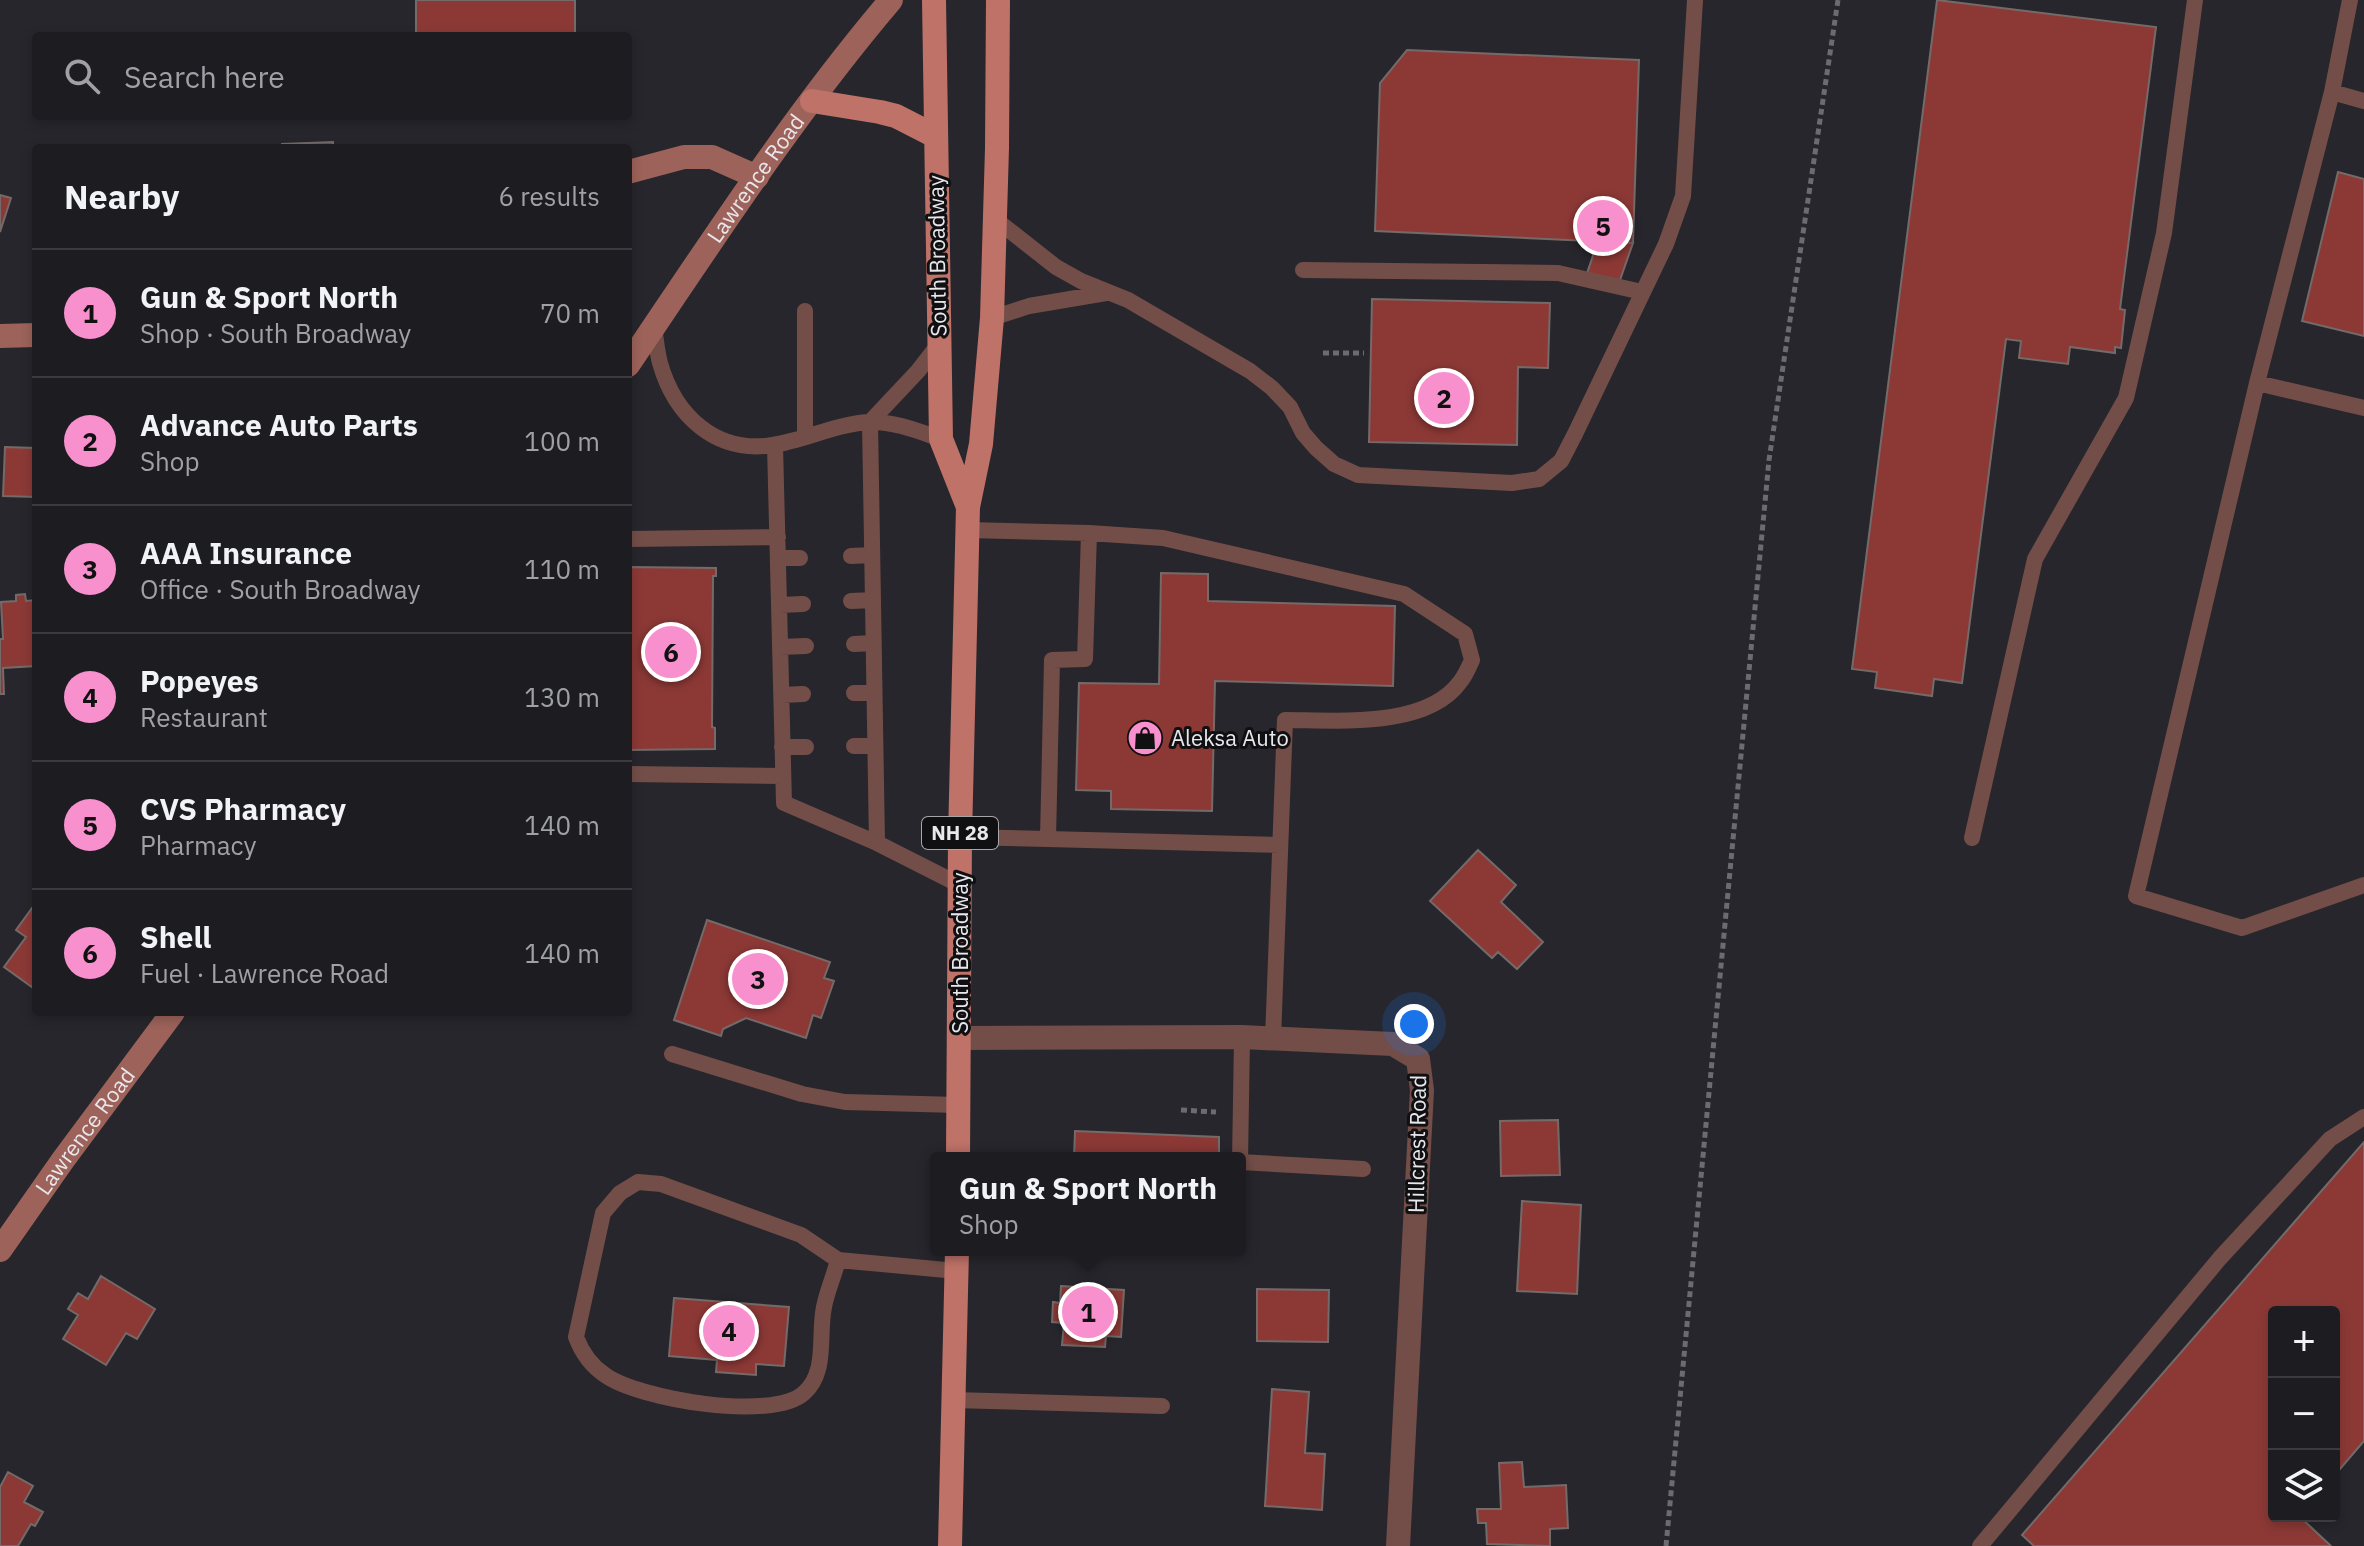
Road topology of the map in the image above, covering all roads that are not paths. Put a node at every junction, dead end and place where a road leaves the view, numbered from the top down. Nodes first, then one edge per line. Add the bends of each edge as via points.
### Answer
1 (891, 0) edge
2 (934, 0) edge
3 (998, 0) edge
4 (1695, 0) edge
5 (2195, 0) edge
6 (2350, 0) edge
7 (2332, 92) junction
8 (812, 101) junction
9 (2364, 101) edge
10 (935, 136) junction
11 (632, 171) edge
12 (757, 177) junction
13 (995, 219) junction
14 (1303, 270) dead end
15 (1642, 292) junction
16 (1108, 293) junction
17 (805, 311) dead end
18 (992, 318) junction
19 (654, 327) junction
20 (32, 335) edge
21 (0, 336) edge
22 (939, 344) junction
23 (632, 359) edge
24 (2257, 383) junction
25 (2364, 408) edge
26 (870, 422) junction
27 (805, 436) junction
28 (941, 439) junction
29 (775, 445) junction
30 (968, 518) junction
31 (1089, 533) junction
32 (778, 537) junction
33 (632, 539) edge
34 (872, 555) junction
35 (851, 556) dead end
36 (779, 558) junction
37 (800, 558) dead end
38 (873, 600) junction
39 (851, 601) dead end
40 (803, 604) dead end
41 (780, 605) junction
42 (873, 643) junction
43 (854, 644) dead end
44 (806, 646) dead end
45 (780, 647) junction
46 (854, 693) dead end
47 (874, 693) junction
48 (803, 694) dead end
49 (782, 695) junction
50 (854, 746) dead end
51 (875, 746) junction
52 (782, 747) junction
53 (806, 747) dead end
54 (632, 774) edge
55 (783, 776) junction
56 (960, 837) junction
57 (1972, 838) dead end
58 (1048, 839) junction
59 (877, 843) junction
60 (1280, 845) junction
61 (960, 885) junction
62 (2364, 885) edge
63 (170, 1016) edge
64 (1242, 1037) junction
65 (960, 1038) junction
66 (1273, 1039) junction
67 (672, 1054) dead end
68 (958, 1105) junction
69 (2364, 1117) edge
70 (958, 1152) edge
71 (1240, 1152) edge
72 (1246, 1162) edge
73 (1363, 1169) dead end
74 (0, 1250) edge
75 (838, 1260) junction
76 (957, 1261) edge
77 (953, 1400) junction
78 (1162, 1406) dead end
79 (950, 1546) edge
80 (1398, 1546) edge
81 (1980, 1546) edge

1 - 8 street, Lawrence Road
2 - 10 main road, South Broadway / NH 28
3 - 13 main road, South Broadway / NH 28
4 - 15 lane via 1683,196
5 - 57 lane via 2164,233 2126,398 2035,559
6 - 7 lane
7 - 9 lane
7 - 24 lane
8 - 10 main road via 896,116
8 - 12 street, Lawrence Road
10 - 22 main road, South Broadway / NH 28
11 - 12 street via 684,157 712,157
12 - 19 street, Lawrence Road
13 - 16 lane via 1056,267
13 - 18 main road, South Broadway / NH 28
14 - 15 lane via 1558,273
15 - 16 lane via 1561,461 1539,479 1512,483 1358,475 1334,464 1303,433 1290,407 1250,371
16 - 18 lane
17 - 27 lane
18 - 30 main road, South Broadway / NH 28 via 981,444
19 - 23 street, Lawrence Road
19 - 29 lane via 668,385 689,417 708,435 735,445
20 - 21 street
22 - 26 lane
22 - 28 main road, South Broadway / NH 28
24 - 25 lane
24 - 62 lane via 2136,896 2242,928
26 - 27 lane
26 - 28 lane
26 - 34 lane
27 - 29 lane
28 - 30 main road, South Broadway / NH 28
29 - 32 lane
30 - 31 lane
30 - 56 main road, South Broadway / NH 28
31 - 58 lane via 1085,659 1052,660
31 - 60 lane via 1163,538 1404,594 1465,634 1472,660 1460,684 1437,702 1389,719 1285,720
32 - 33 lane
32 - 36 lane
34 - 35 lane
34 - 38 lane
36 - 37 lane
36 - 41 lane
38 - 39 lane
38 - 42 lane
40 - 41 lane
41 - 45 lane
42 - 43 lane
42 - 47 lane
44 - 45 lane
45 - 49 lane
46 - 47 lane
47 - 51 lane
48 - 49 lane
49 - 52 lane
50 - 51 lane
51 - 59 lane
52 - 53 lane
52 - 55 lane
54 - 55 lane
55 - 59 lane via 784,803
56 - 58 lane
56 - 61 main road, South Broadway / NH 28
58 - 60 lane
59 - 61 lane
60 - 66 lane
61 - 65 main road, South Broadway / NH 28
63 - 74 street, Lawrence Road
64 - 65 street, Hillcrest Road
64 - 66 street, Hillcrest Road
64 - 71 lane
65 - 68 main road, South Broadway / NH 28
66 - 80 street, Hillcrest Road via 1393,1044 1418,1059 1422,1090
67 - 68 lane via 845,1102
68 - 70 main road, South Broadway / NH 28
69 - 81 lane via 2330,1139 2220,1258
72 - 73 lane
75 - 75 lane via 801,1235 661,1184 638,1182 603,1213 576,1337 584,1356 606,1376 645,1393 765,1408 790,1403 818,1373 824,1307
75 - 76 lane
76 - 77 main road
77 - 78 lane
77 - 79 main road

